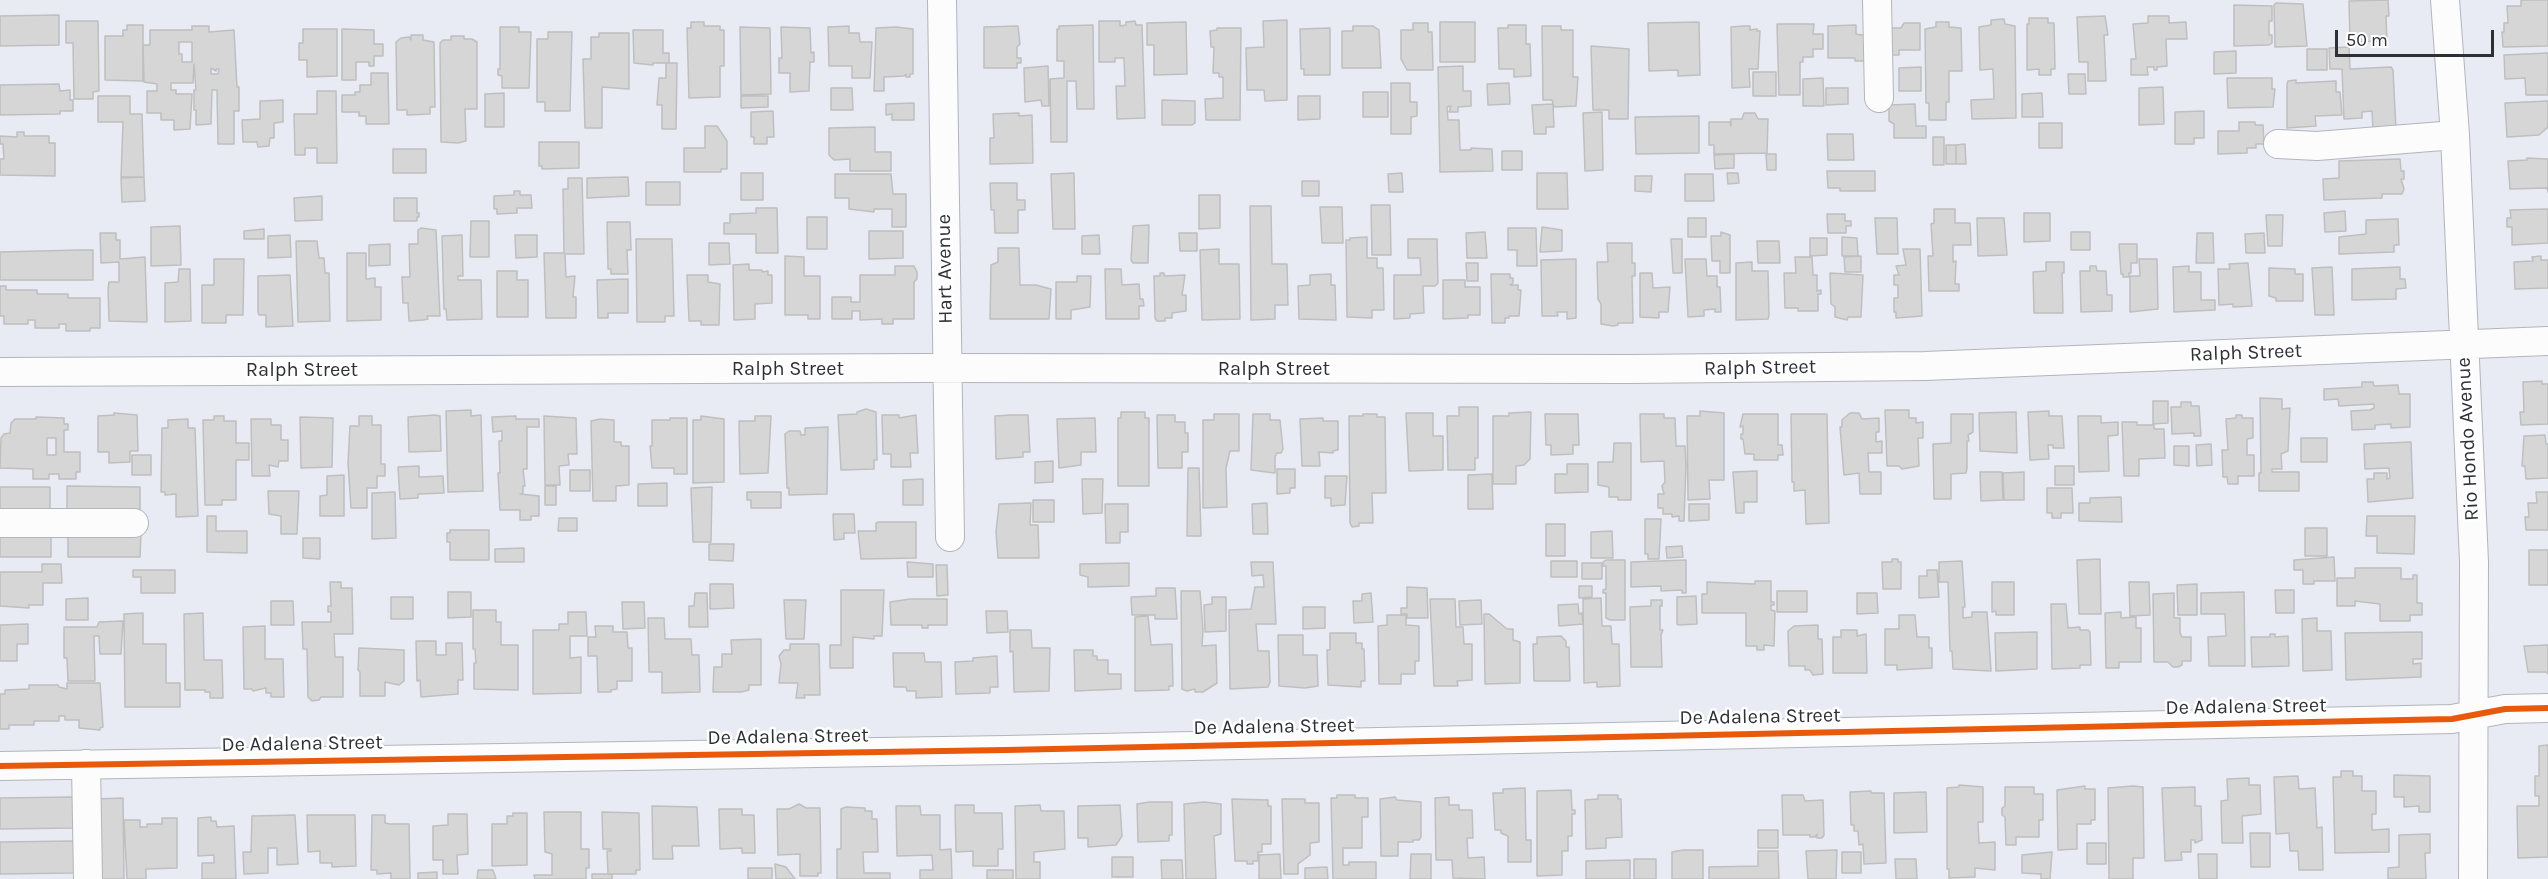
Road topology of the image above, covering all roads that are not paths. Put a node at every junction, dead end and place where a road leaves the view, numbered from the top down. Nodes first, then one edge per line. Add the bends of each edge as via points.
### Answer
1 (942, 0) edge
2 (1877, 0) edge
3 (2445, 0) edge
4 (1879, 98) dead end
5 (2455, 135) junction
6 (2278, 144) dead end
7 (2548, 341) edge
8 (2463, 344) junction
9 (947, 369) junction
10 (0, 372) edge
11 (0, 523) edge
12 (134, 523) dead end
13 (950, 537) dead end
14 (2548, 708) edge
15 (2473, 715) junction
16 (86, 764) junction
17 (0, 766) edge
18 (88, 879) edge
19 (2473, 879) edge

1 - 9 street, Hart Avenue
2 - 4 street
3 - 5 street, Rio Hondo Avenue
5 - 6 street via 2317,146
5 - 8 street, Rio Hondo Avenue
7 - 8 street, Ralph Street
8 - 9 street, Ralph Street via 1925,366
8 - 15 street, Rio Hondo Avenue via 2474,561
9 - 10 street, Ralph Street
9 - 13 street, Hart Avenue
11 - 12 street
14 - 15 street, De Adalena Street via 2505,709
15 - 16 street, De Adalena Street via 2452,719 1220,745
15 - 19 street, Rio Hondo Avenue
16 - 17 street, De Adalena Street
16 - 18 street

